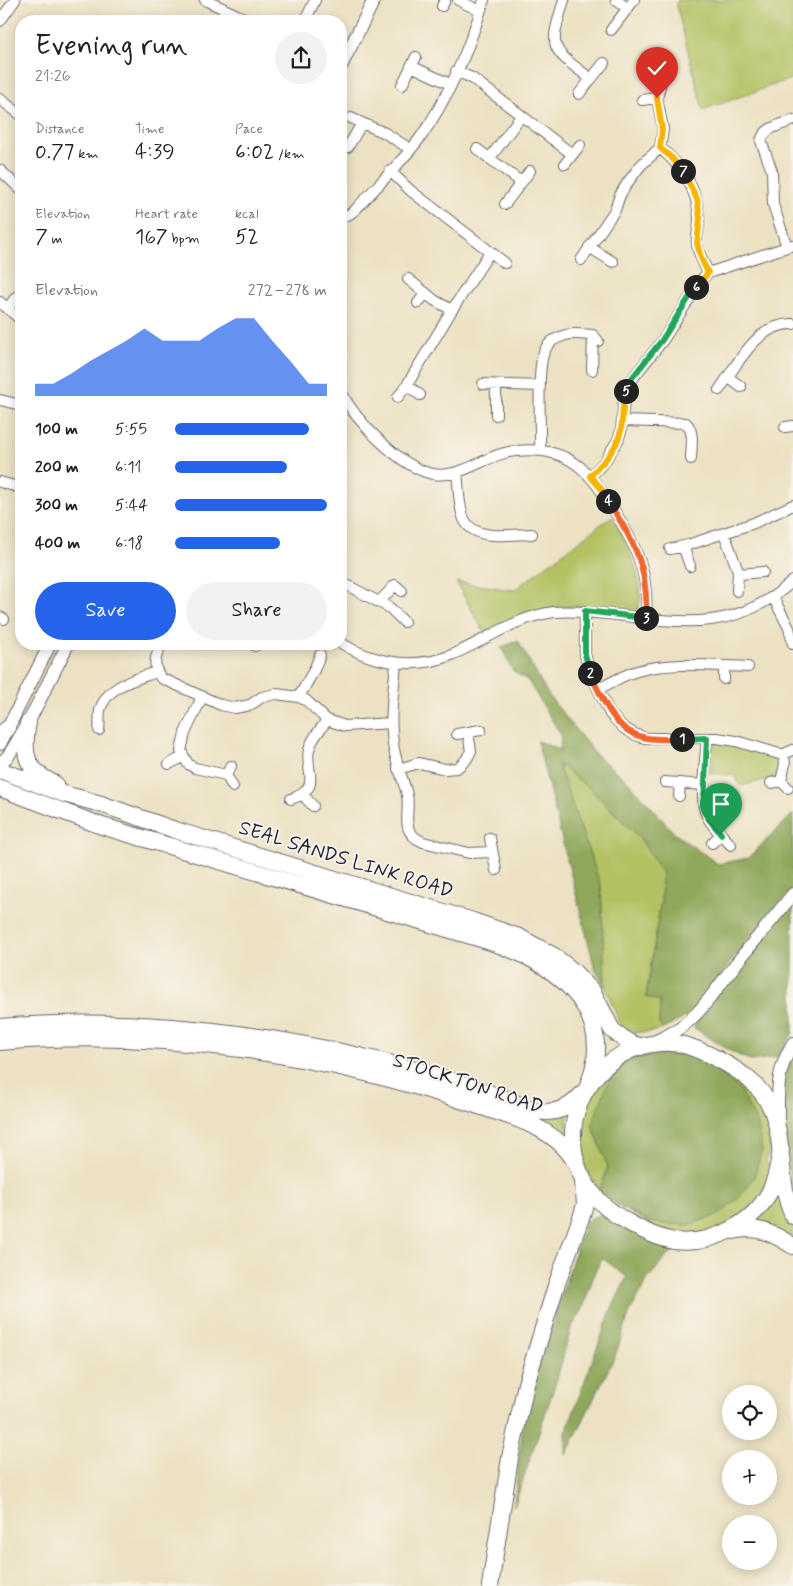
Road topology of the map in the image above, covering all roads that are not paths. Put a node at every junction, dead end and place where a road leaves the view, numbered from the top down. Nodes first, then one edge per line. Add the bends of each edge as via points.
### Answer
1 (15, 0) edge
2 (204, 0) edge
3 (315, 0) edge
4 (374, 0) edge
5 (458, 0) edge
6 (484, 0) edge
7 (564, 0) edge
8 (616, 0) edge
9 (634, 0) edge
10 (225, 4) edge
11 (628, 9) junction
12 (480, 12) junction
13 (241, 15) edge
14 (308, 15) edge
15 (0, 21) edge
16 (612, 30) dead end
17 (347, 54) edge
18 (604, 63) dead end
19 (456, 71) junction
20 (591, 79) junction
21 (661, 82) dead end
22 (450, 84) junction
23 (402, 85) dead end
24 (579, 94) dead end
25 (657, 98) junction
26 (0, 99) edge
27 (642, 100) dead end
28 (15, 110) edge
29 (521, 116) junction
30 (351, 118) dead end
31 (793, 120) edge
32 (362, 123) junction
33 (580, 145) dead end
34 (348, 147) dead end
35 (660, 148) junction
36 (410, 149) junction
37 (477, 149) dead end
38 (572, 154) junction
39 (490, 158) junction
40 (565, 164) dead end
41 (0, 170) edge
42 (390, 171) junction
43 (530, 171) dead end
44 (521, 182) junction
45 (15, 184) edge
46 (505, 204) dead end
47 (347, 215) edge
48 (790, 246) edge
49 (589, 247) junction
50 (490, 252) junction
51 (581, 260) dead end
52 (613, 262) dead end
53 (505, 263) dead end
54 (708, 273) junction
55 (408, 279) dead end
56 (426, 293) junction
57 (15, 298) edge
58 (418, 304) dead end
59 (4, 305) edge
60 (452, 310) junction
61 (15, 315) edge
62 (793, 324) edge
63 (592, 370) dead end
64 (728, 377) junction
65 (483, 384) dead end
66 (408, 385) junction
67 (496, 385) junction
68 (540, 386) junction
69 (742, 387) dead end
70 (719, 390) dead end
71 (420, 395) dead end
72 (398, 397) dead end
73 (0, 400) edge
74 (347, 403) edge
75 (15, 404) edge
76 (496, 415) dead end
77 (622, 421) junction
78 (540, 450) junction
79 (690, 460) dead end
80 (457, 472) junction
81 (590, 476) junction
82 (0, 482) edge
83 (15, 486) edge
84 (793, 505) edge
85 (724, 533) junction
86 (532, 534) dead end
87 (684, 546) junction
88 (670, 549) dead end
89 (690, 566) dead end
90 (763, 572) dead end
91 (739, 574) junction
92 (793, 581) edge
93 (347, 585) edge
94 (402, 591) dead end
95 (737, 591) dead end
96 (773, 597) junction
97 (380, 602) junction
98 (585, 611) junction
99 (394, 612) junction
100 (385, 619) dead end
101 (646, 619) junction
102 (404, 622) dead end
103 (793, 644) edge
104 (347, 646) edge
105 (47, 650) edge
106 (65, 650) edge
107 (158, 650) edge
108 (320, 655) dead end
109 (396, 662) junction
110 (724, 666) junction
111 (748, 667) dead end
112 (314, 670) junction
113 (156, 672) junction
114 (324, 675) dead end
115 (724, 679) dead end
116 (598, 689) junction
117 (202, 697) junction
118 (299, 697) junction
119 (88, 716) dead end
120 (100, 718) junction
121 (327, 720) junction
122 (28, 723) junction
123 (392, 723) junction
124 (99, 730) dead end
125 (480, 730) dead end
126 (468, 732) junction
127 (457, 734) dead end
128 (2, 736) edge
129 (707, 738) junction
130 (789, 752) edge
131 (183, 757) junction
132 (0, 764) edge
133 (169, 764) dead end
134 (398, 769) junction
135 (0, 770) edge
136 (665, 782) dead end
137 (680, 784) junction
138 (780, 784) dead end
139 (704, 785) junction
140 (233, 787) dead end
141 (0, 788) edge
142 (302, 794) junction
143 (679, 796) dead end
144 (291, 799) dead end
145 (100, 804) junction
146 (313, 806) dead end
147 (721, 834) junction
148 (490, 838) dead end
149 (712, 843) dead end
150 (731, 845) dead end
151 (492, 852) junction
152 (496, 870) dead end
153 (793, 894) edge
154 (0, 1027) edge
155 (0, 1042) edge
156 (793, 1043) edge
157 (644, 1046) junction
158 (333, 1055) junction
159 (586, 1089) junction
160 (778, 1127) junction
161 (781, 1149) junction
162 (580, 1173) junction
163 (793, 1216) edge
164 (722, 1234) junction
165 (793, 1246) edge
166 (490, 1586) edge

1 - 15 street
2 - 10 street
3 - 14 street
4 - 17 street
5 - 12 street
6 - 12 street
7 - 20 street via 554,33 557,50
8 - 11 street
9 - 11 street
10 - 13 street
11 - 16 street
12 - 19 street
18 - 20 street
19 - 22 street
19 - 29 street via 472,78
20 - 24 street
21 - 25 street
22 - 23 street via 414,62
22 - 36 street via 429,124
25 - 27 street
25 - 35 street via 662,129
26 - 28 street
29 - 38 street
29 - 39 street
30 - 32 street
31 - 48 street via 765,132 761,141 772,171 773,204
32 - 34 street
32 - 36 street
33 - 38 street
35 - 49 street via 628,182 615,210
35 - 54 street via 682,171 697,199 700,218 697,243
36 - 42 street
37 - 39 street
38 - 40 street
39 - 44 street
41 - 45 street
42 - 47 street
42 - 50 street
43 - 44 street
44 - 46 street
48 - 54 street
49 - 51 street
49 - 52 street
50 - 53 street
50 - 60 street
54 - 77 street via 632,378 624,400
55 - 56 street
56 - 58 street
56 - 60 street
57 - 59 street
59 - 61 street
60 - 66 street
62 - 64 street via 779,326 764,334
63 - 68 street via 596,338 564,335 545,349
64 - 69 street
64 - 70 street
65 - 67 street
66 - 71 street
66 - 72 street
67 - 68 street
67 - 76 street
68 - 78 street
73 - 75 street
74 - 80 street via 370,430 406,461 428,472
77 - 79 street via 686,423 691,432
77 - 81 street via 613,449
78 - 80 street via 506,452
78 - 81 street via 571,460
80 - 86 street via 461,509 469,527 488,535
81 - 101 street via 616,513 640,559
82 - 83 street
84 - 85 street
85 - 87 street
85 - 91 street
87 - 88 street
87 - 89 street
90 - 91 street
91 - 95 street
92 - 96 street
93 - 97 street
94 - 97 street via 396,585
96 - 101 street via 739,613 706,622
96 - 103 street via 789,628
97 - 99 street
98 - 101 street
98 - 109 street via 555,612 528,618 453,654 424,662
98 - 116 street via 585,654
99 - 100 street
99 - 102 street
104 - 109 street via 367,656
105 - 128 street
106 - 122 street
107 - 113 street
108 - 112 street
109 - 123 street
110 - 111 street
110 - 115 street
110 - 116 street via 692,664 639,670
112 - 114 street
112 - 118 street
113 - 117 street via 166,681
113 - 120 street via 117,686 100,710
116 - 129 street via 616,722 634,734 656,739
117 - 118 street via 221,706 235,708 276,694
117 - 131 street via 185,733 180,751
118 - 121 street
119 - 120 street
120 - 124 street
121 - 123 street via 346,726
121 - 142 street via 310,745 310,779
122 - 132 street
122 - 145 main road via 24,741 30,765 45,779
123 - 134 street via 392,743
125 - 126 street
126 - 127 street
126 - 134 street via 470,751 457,768 438,768 419,762
129 - 130 street via 736,741 773,753
129 - 139 street
130 - 138 street
131 - 133 street
131 - 140 street via 195,768 229,770
134 - 151 street via 408,802 408,827 417,839 463,852
135 - 145 main road, SEAL SANDS LINK ROAD
136 - 137 street
137 - 139 street
137 - 143 street
139 - 147 street via 706,812
141 - 159 main road, SEAL SANDS LINK ROAD via 102,826 499,944 536,961 565,982 591,1020 596,1052
142 - 144 street
142 - 146 street
145 - 157 main road, SEAL SANDS LINK ROAD via 519,937 573,970 592,992 612,1030 628,1042
147 - 149 street
147 - 150 street
148 - 151 street
151 - 152 street
153 - 157 street via 702,1010 677,1031
154 - 158 main road via 64,1025 218,1031
155 - 158 main road via 71,1039 172,1042
156 - 160 street via 779,1073
157 - 159 main road via 612,1060
157 - 160 main road via 670,1043 692,1047 735,1070 761,1092
158 - 159 main road, STOCKTON ROAD via 428,1074 536,1111 552,1112 565,1108 574,1104
158 - 162 main road, STOCKTON ROAD via 534,1126 561,1144 574,1159
159 - 162 main road, SEAL SANDS LINK ROAD via 574,1118 573,1132 574,1153
160 - 161 main road
161 - 163 main road via 787,1199
161 - 164 main road via 778,1171 764,1201 740,1224
162 - 164 main road, STOCKTON ROAD via 606,1208 642,1230 676,1241 697,1241
162 - 166 main road, SEAL SANDS LINK ROAD via 585,1193 583,1209 541,1329 517,1420
164 - 165 main road via 745,1228 762,1230

